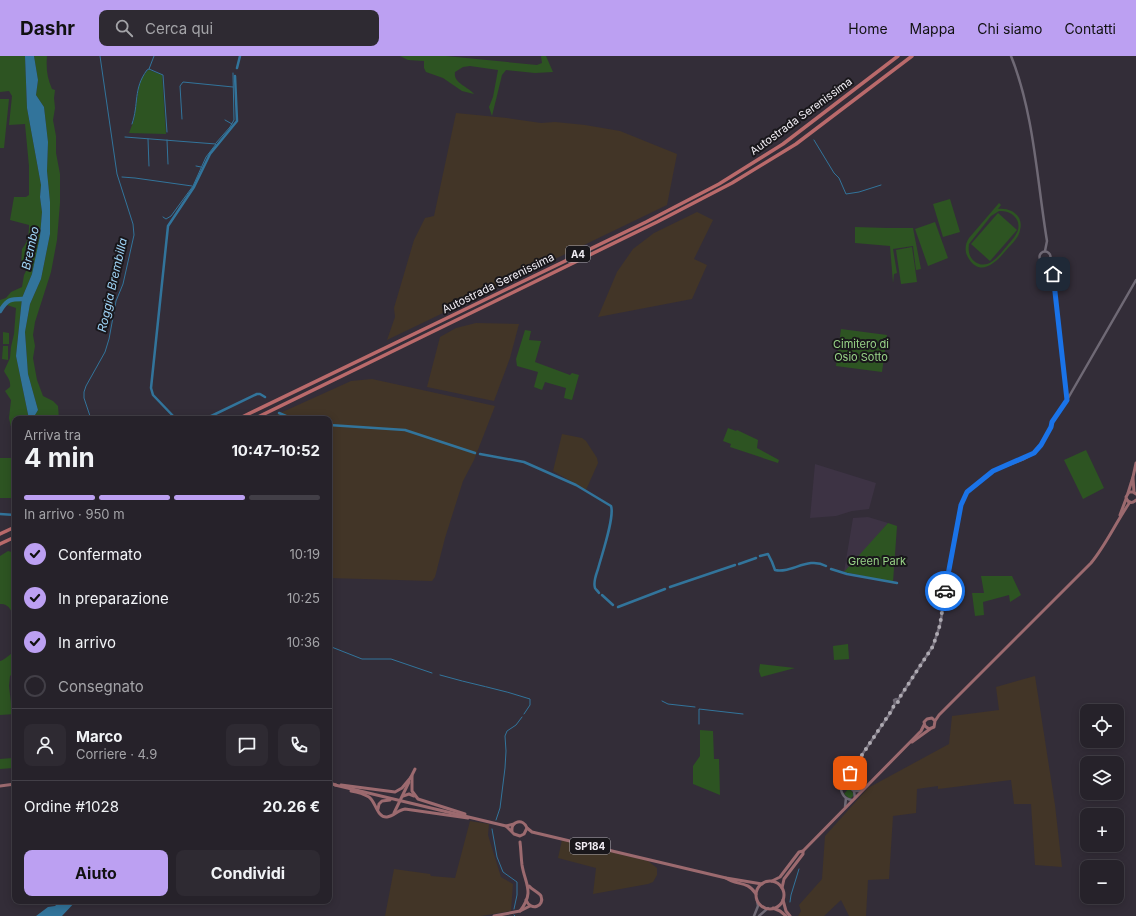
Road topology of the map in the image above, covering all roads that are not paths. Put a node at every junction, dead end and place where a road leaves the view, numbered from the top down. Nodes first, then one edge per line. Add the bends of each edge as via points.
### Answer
1 (898, 56) edge
2 (912, 56) edge
3 (1011, 56) edge
4 (1044, 251) junction
5 (1047, 262) junction
6 (1136, 280) edge
7 (1067, 400) junction
8 (244, 416) edge
9 (260, 416) edge
10 (1136, 463) edge
11 (1133, 477) junction
12 (1128, 493) junction
13 (1135, 493) edge
14 (1126, 499) junction
15 (1134, 502) edge
16 (1119, 518) junction
17 (12, 528) edge
18 (0, 534) edge
19 (12, 538) edge
20 (0, 544) edge
21 (939, 715) junction
22 (929, 718) junction
23 (935, 721) junction
24 (924, 723) junction
25 (930, 729) junction
26 (909, 744) junction
27 (415, 769) dead end
28 (850, 773) junction
29 (412, 776) junction
30 (12, 784) edge
31 (332, 784) edge
32 (335, 785) junction
33 (0, 786) edge
34 (340, 786) junction
35 (867, 786) junction
36 (854, 791) junction
37 (403, 796) junction
38 (416, 797) junction
39 (846, 798) junction
40 (853, 799) junction
41 (393, 800) junction
42 (845, 807) junction
43 (378, 811) junction
44 (393, 814) junction
45 (479, 819) junction
46 (514, 824) junction
47 (506, 826) junction
48 (527, 828) junction
49 (512, 831) junction
50 (532, 832) junction
51 (524, 835) junction
52 (516, 836) junction
53 (520, 842) junction
54 (803, 850) junction
55 (726, 878) junction
56 (772, 881) junction
57 (762, 884) junction
58 (528, 885) junction
59 (782, 888) junction
60 (535, 891) junction
61 (528, 894) junction
62 (756, 894) junction
63 (783, 899) junction
64 (526, 900) junction
65 (757, 900) junction
66 (530, 906) junction
67 (768, 908) junction
68 (773, 908) junction
69 (520, 911) junction
70 (494, 916) edge
71 (754, 916) edge
72 (759, 916) edge
73 (786, 916) edge
74 (790, 916) edge

1 - 8 highway, Autostrada Serenissima / A4 via 783,144 719,184 646,222
2 - 9 highway, Autostrada Serenissima / A4 via 796,144 732,184
3 - 4 street via 1023,92 1033,147 1047,242
4 - 5 street via 1050,256
4 - 5 street via 1040,258
5 - 7 street via 1053,274
6 - 7 street
7 - 28 street via 1034,453 993,471 967,492 961,505 940,625 933,646
10 - 11 main road
11 - 12 main road
11 - 13 main road
12 - 13 main road
12 - 14 main road
14 - 15 main road
14 - 16 main road
15 - 16 main road
16 - 21 main road via 1096,558
17 - 18 highway
19 - 20 highway
21 - 22 main road
21 - 23 main road
22 - 23 main road
22 - 24 main road
23 - 25 main road via 935,727
24 - 25 main road
24 - 26 main road via 923,729
25 - 26 main road
26 - 35 main road
27 - 29 main road
28 - 36 street via 848,786
28 - 39 street via 840,787 841,794
29 - 32 main road via 395,792
29 - 37 main road
29 - 38 main road via 412,787
30 - 33 main road
31 - 32 main road
32 - 34 main road
34 - 41 main road
34 - 43 main road via 368,797
35 - 36 street
35 - 40 main road
36 - 40 street
37 - 38 main road via 409,794
37 - 44 main road
38 - 45 main road
39 - 40 street
39 - 42 street
40 - 42 main road
41 - 43 main road via 382,801
41 - 45 main road
42 - 54 main road
43 - 44 main road via 385,817
44 - 45 main road via 408,809
45 - 47 main road
46 - 47 main road
46 - 48 main road, SP184 via 517,821 522,822
46 - 49 main road
47 - 49 main road
48 - 50 main road, SP184
48 - 51 main road
49 - 52 main road
50 - 51 main road, SP184
50 - 55 main road, SP184
51 - 52 main road, SP184
51 - 53 main road
52 - 53 main road
53 - 58 main road via 522,866
54 - 56 main road via 780,877
54 - 59 main road via 784,879
55 - 57 main road, SP184
55 - 62 main road, SP184 via 750,886
56 - 57 main road
56 - 59 main road
57 - 62 main road
58 - 60 main road
58 - 61 main road
59 - 63 main road
60 - 61 main road
60 - 66 main road via 542,898 541,901 537,906
61 - 64 main road
62 - 65 main road
63 - 68 main road
63 - 74 main road via 784,907
64 - 66 main road
64 - 69 main road
65 - 67 main road
65 - 71 street via 758,906
66 - 69 main road
67 - 68 main road
67 - 72 street
68 - 73 main road
69 - 70 main road

